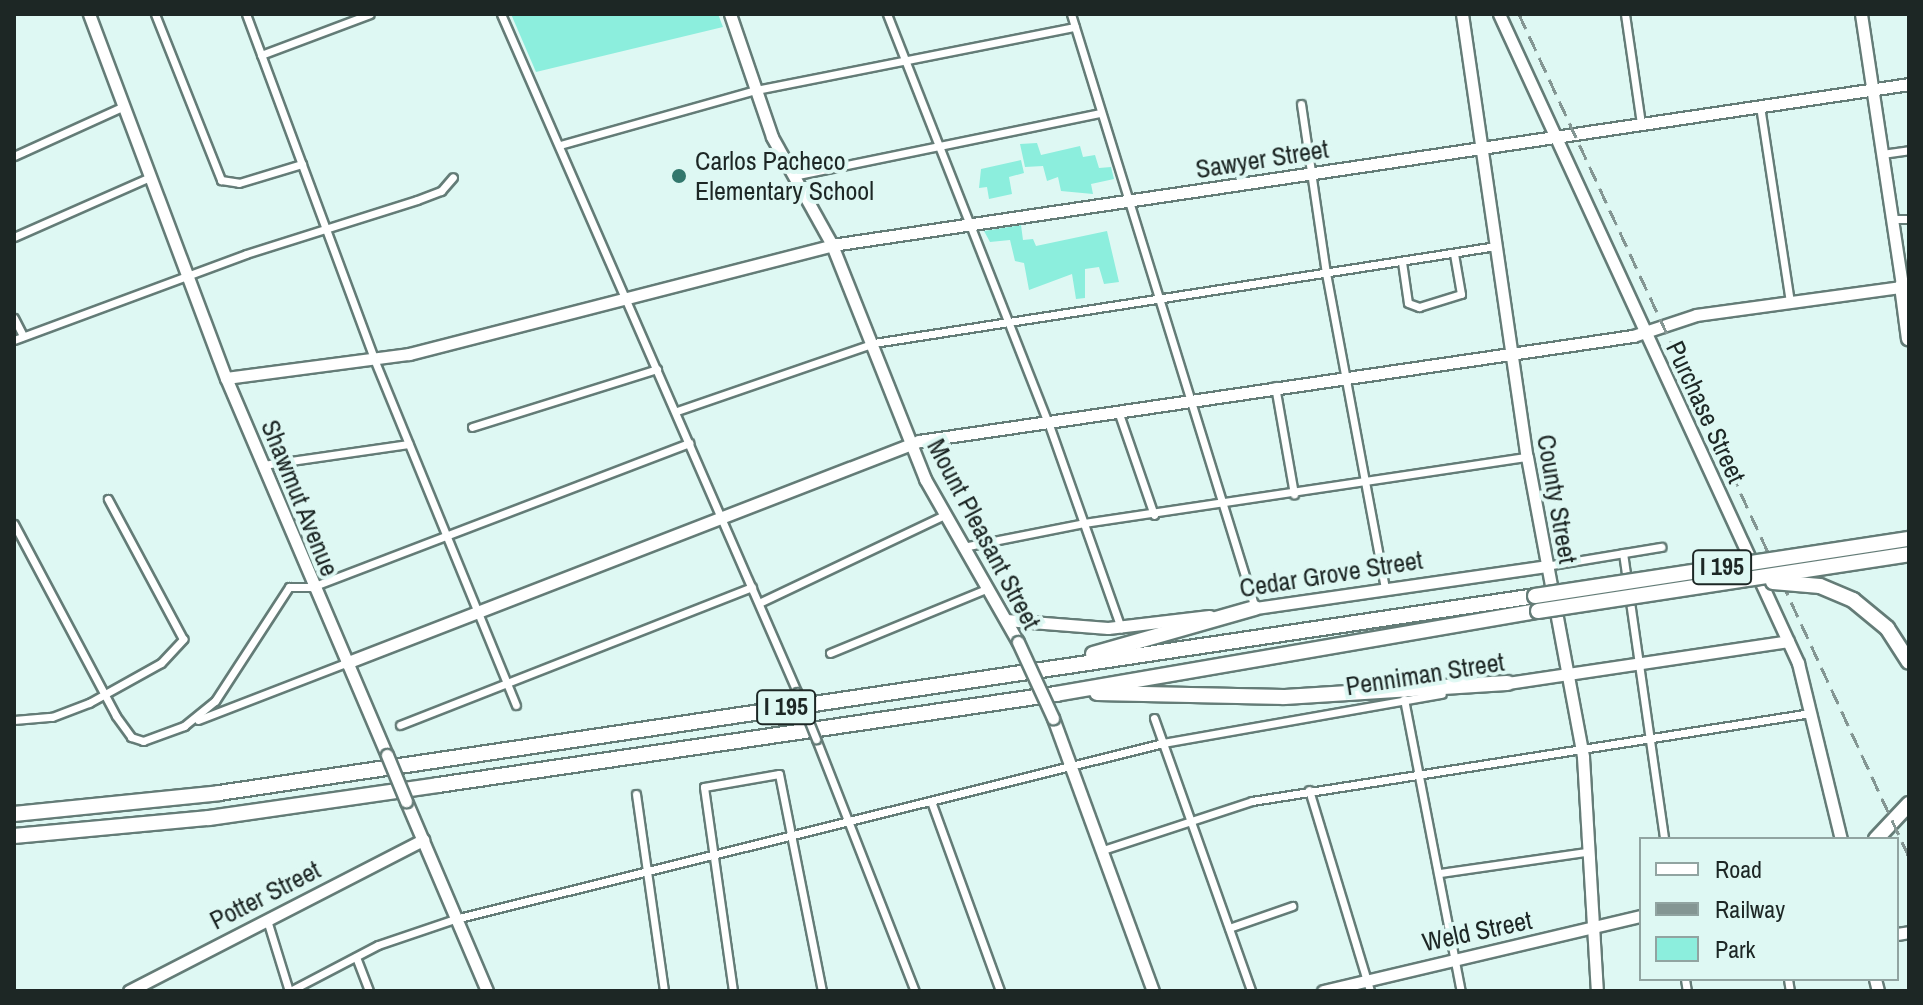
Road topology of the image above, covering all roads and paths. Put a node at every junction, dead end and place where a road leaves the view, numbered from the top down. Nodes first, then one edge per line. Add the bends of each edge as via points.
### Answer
1 (89, 14) edge
2 (155, 14) edge
3 (246, 14) edge
4 (370, 14) edge
5 (501, 14) edge
6 (730, 14) edge
7 (887, 14) edge
8 (1071, 14) edge
9 (1462, 14) edge
10 (1499, 14) edge
11 (1625, 14) edge
12 (1861, 14) edge
13 (1075, 27) junction
14 (261, 55) junction
15 (906, 60) junction
16 (1909, 84) edge
17 (1872, 89) junction
18 (756, 90) junction
19 (1301, 104) dead end
20 (1760, 105) junction
21 (124, 106) junction
22 (1101, 113) junction
23 (1641, 124) junction
24 (1555, 137) junction
25 (560, 145) junction
26 (939, 145) junction
27 (1481, 148) junction
28 (1909, 150) edge
29 (1882, 154) junction
30 (14, 156) edge
31 (302, 164) junction
32 (1311, 174) junction
33 (793, 176) junction
34 (150, 177) junction
35 (453, 177) dead end
36 (1130, 201) junction
37 (1893, 219) junction
38 (1909, 219) edge
39 (971, 224) junction
40 (326, 230) junction
41 (14, 237) edge
42 (832, 245) junction
43 (1496, 246) junction
44 (1454, 254) junction
45 (1402, 262) junction
46 (1326, 273) junction
47 (187, 276) junction
48 (1905, 286) edge
49 (625, 294) junction
50 (1159, 301) junction
51 (1790, 301) junction
52 (14, 318) edge
53 (1007, 322) junction
54 (1645, 333) junction
55 (23, 336) junction
56 (1909, 339) edge
57 (14, 340) edge
58 (874, 343) junction
59 (1512, 353) junction
60 (374, 359) junction
61 (657, 369) junction
62 (1346, 375) junction
63 (226, 378) junction
64 (1275, 386) junction
65 (1192, 400) junction
66 (677, 411) junction
67 (1118, 411) junction
68 (1048, 422) junction
69 (472, 427) dead end
70 (690, 443) junction
71 (408, 444) junction
72 (911, 444) junction
73 (1527, 457) junction
74 (263, 465) junction
75 (1366, 484) junction
76 (1294, 494) junction
77 (108, 499) dead end
78 (1224, 505) junction
79 (721, 513) junction
80 (944, 515) junction
81 (1154, 515) junction
82 (1084, 523) junction
83 (14, 524) edge
84 (447, 538) junction
85 (1909, 539) edge
86 (963, 547) junction
87 (1661, 547) dead end
88 (1623, 553) junction
89 (1909, 554) edge
90 (1546, 566) junction
91 (1709, 585) junction
92 (312, 587) junction
93 (752, 587) junction
94 (1385, 587) junction
95 (986, 589) junction
96 (759, 603) junction
97 (1536, 603) junction
98 (1255, 608) junction
99 (476, 610) junction
100 (1006, 620) junction
101 (1121, 628) junction
102 (1788, 641) junction
103 (830, 653) dead end
104 (1909, 662) edge
105 (346, 663) junction
106 (1639, 665) junction
107 (1044, 668) junction
108 (1568, 675) junction
109 (1508, 683) junction
110 (508, 686) junction
111 (1056, 694) junction
112 (105, 695) junction
113 (1404, 699) junction
114 (516, 705) dead end
115 (1811, 713) junction
116 (1154, 718) dead end
117 (14, 720) edge
118 (192, 722) junction
119 (400, 725) dead end
120 (1649, 737) junction
121 (1163, 743) junction
122 (1582, 747) junction
123 (1072, 766) junction
124 (1420, 772) junction
125 (1309, 790) junction
126 (636, 794) dead end
127 (932, 804) junction
128 (1909, 804) edge
129 (14, 814) edge
130 (849, 822) junction
131 (1191, 822) junction
132 (14, 836) edge
133 (791, 836) junction
134 (1664, 837) edge
135 (1841, 837) edge
136 (1878, 837) edge
137 (423, 840) junction
138 (1103, 850) junction
139 (1586, 852) junction
140 (712, 857) junction
141 (647, 872) junction
142 (1440, 873) junction
143 (1292, 906) dead end
144 (1639, 917) edge
145 (455, 919) junction
146 (267, 920) junction
147 (1229, 928) junction
148 (1590, 929) junction
149 (356, 957) junction
150 (1455, 957) junction
151 (1368, 985) edge
152 (129, 991) edge
153 (290, 991) edge
154 (369, 991) edge
155 (487, 991) edge
156 (664, 991) edge
157 (733, 991) edge
158 (822, 991) edge
159 (915, 991) edge
160 (1000, 991) edge
161 (1153, 991) edge
162 (1251, 991) edge
163 (1323, 991) edge
164 (1461, 991) edge
165 (1597, 991) edge

1 - 21 main road, Shawmut Avenue
2 - 31 street via 221,180 239,183
3 - 14 street
4 - 14 street
5 - 25 street
6 - 18 main road, Mount Pleasant Street
7 - 15 street
8 - 13 street
9 - 27 main road, County Street
10 - 24 main road, Purchase Street
11 - 23 street
12 - 17 main road
13 - 15 street
13 - 22 street
14 - 31 street
15 - 18 street
15 - 26 street
16 - 17 main road, Sawyer Street
17 - 20 main road, Sawyer Street
17 - 29 main road
18 - 25 street
18 - 33 main road, Mount Pleasant Street
19 - 32 street
20 - 23 main road, Sawyer Street
20 - 51 street
21 - 30 street
21 - 34 main road, Shawmut Avenue
22 - 26 street
22 - 36 street
23 - 24 main road, Sawyer Street
24 - 27 main road, Sawyer Street
24 - 54 main road, Purchase Street
25 - 49 street
26 - 33 street
26 - 39 street
27 - 32 main road, Sawyer Street
27 - 43 main road, County Street
28 - 29 street
29 - 37 main road
31 - 40 street
32 - 36 main road, Sawyer Street
32 - 46 street
33 - 42 main road, Mount Pleasant Street
34 - 41 street
34 - 47 main road, Shawmut Avenue
35 - 40 street via 441,191
36 - 39 main road, Sawyer Street
36 - 50 street
37 - 38 street
37 - 48 main road
39 - 42 main road, Sawyer Street
39 - 53 street
40 - 47 street
40 - 60 street
42 - 49 main road, Sawyer Street
42 - 58 main road, Mount Pleasant Street
43 - 44 street
43 - 59 main road, County Street
44 - 45 street
44 - 45 street via 1461,294 1419,307 1408,303
45 - 46 street
46 - 50 street
46 - 62 street
47 - 55 street
47 - 63 main road, Shawmut Avenue
48 - 51 main road
48 - 56 highway
49 - 60 main road, Sawyer Street
49 - 61 street
50 - 53 street
50 - 65 street
51 - 54 main road via 1689,316
52 - 55 street
53 - 58 street
53 - 68 street
54 - 59 main road
54 - 102 main road, Purchase Street
55 - 57 street
58 - 66 street
58 - 72 main road, Mount Pleasant Street
59 - 62 main road
59 - 73 main road, County Street
60 - 63 main road, Sawyer Street
60 - 71 street
61 - 66 street
61 - 69 street
62 - 64 main road
62 - 75 street
63 - 74 main road, Shawmut Avenue
64 - 65 main road
64 - 76 street
65 - 67 main road
65 - 78 street
66 - 70 street
67 - 68 main road
67 - 81 street
68 - 72 main road
68 - 82 street
70 - 79 street
70 - 84 street
71 - 74 street
71 - 84 street
72 - 79 main road
72 - 80 main road, Mount Pleasant Street
73 - 75 street
73 - 90 main road, County Street
74 - 92 main road, Shawmut Avenue
75 - 76 street
75 - 94 street
76 - 78 street
77 - 112 street via 183,639 161,663
78 - 81 street
78 - 98 street
79 - 93 street
79 - 99 main road
80 - 86 main road, Mount Pleasant Street
80 - 96 street
81 - 82 street
82 - 86 street
82 - 101 street
83 - 112 street
84 - 92 street
84 - 99 street
85 - 97 highway, I 195, bridge
86 - 95 main road, Mount Pleasant Street
87 - 88 street, Cedar Grove Street
88 - 90 street, Cedar Grove Street
88 - 106 street
89 - 91 highway, I 195, bridge
90 - 94 main road, Cedar Grove Street
90 - 108 main road, County Street
91 - 97 highway, I 195, bridge
91 - 104 highway, bridge via 1786,582 1833,590 1876,617
92 - 105 main road, Shawmut Avenue
92 - 118 street via 300,583 281,593 242,667
93 - 96 street
93 - 110 street
94 - 98 main road, Cedar Grove Street
95 - 100 main road, Mount Pleasant Street
95 - 103 street
96 - 130 street, bridge
97 - 107 highway, I 195
97 - 111 highway, I 195
98 - 101 main road, Cedar Grove Street
98 - 107 highway
99 - 105 main road
99 - 110 street
100 - 101 main road, Cedar Grove Street
100 - 123 main road, Mount Pleasant Street, bridge
102 - 106 main road, Penniman Street
102 - 115 main road, Purchase Street
105 - 118 street
105 - 137 main road, Shawmut Avenue, bridge
106 - 108 main road, Penniman Street
106 - 120 street
107 - 129 highway, I 195 via 233,791
108 - 109 main road, Penniman Street
108 - 122 main road, County Street
109 - 111 highway via 1284,697
109 - 113 street, Penniman Street
110 - 114 street
110 - 119 street
111 - 132 highway, I 195 via 244,813
112 - 117 street via 64,714
112 - 118 street via 136,740
113 - 121 street, Penniman Street
113 - 124 street
115 - 120 street
115 - 135 main road, Purchase Street
116 - 121 street
120 - 122 street
120 - 134 street
121 - 123 street, Penniman Street
121 - 131 street
122 - 124 street
122 - 139 main road, County Street
123 - 127 street, Penniman Street
123 - 138 main road, Mount Pleasant Street
124 - 125 street
124 - 142 street
125 - 131 street
125 - 151 street
126 - 141 street
127 - 130 street, Penniman Street
127 - 160 street
128 - 136 highway
130 - 133 street, Penniman Street
130 - 159 street
131 - 138 street
131 - 147 street
133 - 140 street, Penniman Street
133 - 140 street via 779,774 704,787
133 - 158 street
137 - 145 main road, Shawmut Avenue
137 - 146 main road, Potter Street
138 - 161 main road, Mount Pleasant Street
139 - 142 street
139 - 148 main road, County Street
140 - 141 street, Penniman Street
140 - 157 street
141 - 145 street, Penniman Street
141 - 156 street
142 - 150 street
143 - 147 street
144 - 148 main road, Weld Street
145 - 149 street, Penniman Street
145 - 155 main road, Shawmut Avenue
146 - 152 main road, Potter Street
146 - 153 street
147 - 162 street
148 - 150 main road, Weld Street
148 - 165 main road, County Street
149 - 153 street, Penniman Street
149 - 154 street
150 - 151 main road, Weld Street
150 - 164 street
151 - 163 main road, Weld Street

